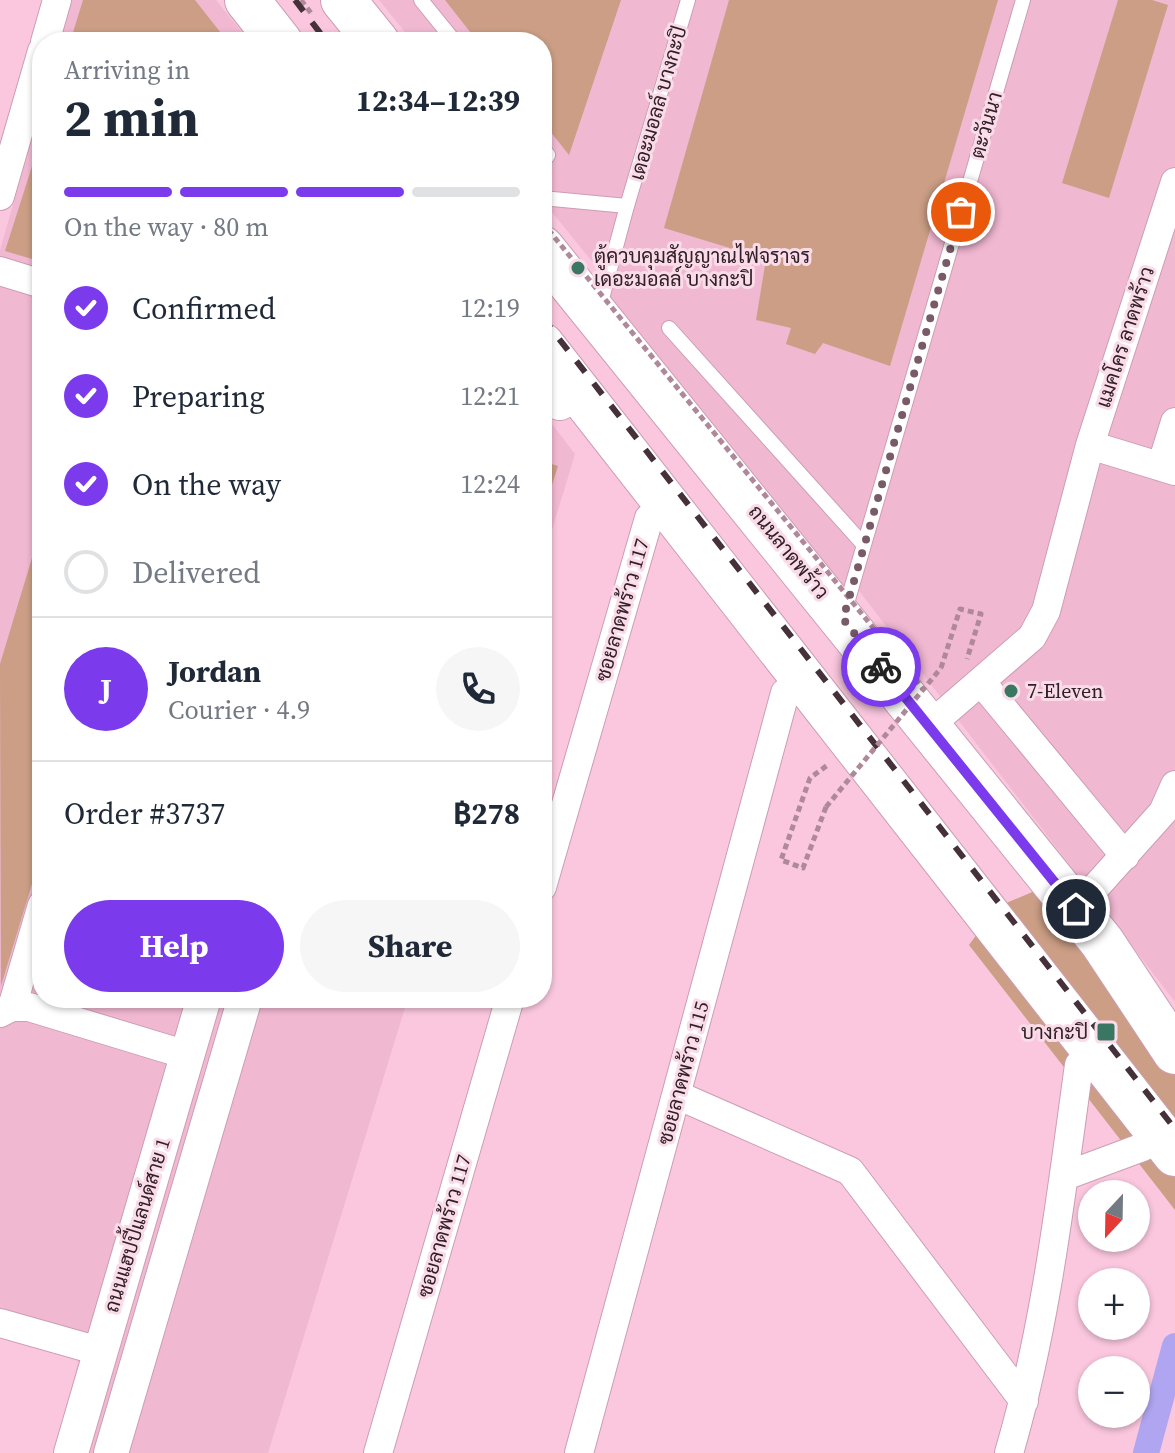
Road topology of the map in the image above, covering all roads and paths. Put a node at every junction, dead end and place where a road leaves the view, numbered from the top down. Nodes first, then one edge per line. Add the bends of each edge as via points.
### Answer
1 (57, 0) edge
2 (247, 0) edge
3 (272, 0) edge
4 (319, 0) edge
5 (343, 0) edge
6 (421, 0) edge
7 (688, 0) edge
8 (1023, 0) edge
9 (48, 32) edge
10 (272, 32) edge
11 (297, 32) edge
12 (344, 32) edge
13 (369, 32) edge
14 (447, 32) edge
15 (32, 86) edge
16 (1175, 182) edge
17 (0, 196) edge
18 (552, 199) edge
19 (627, 206) junction
20 (1170, 215) edge
21 (552, 236) edge
22 (552, 260) edge
23 (0, 271) edge
24 (32, 281) edge
25 (552, 294) edge
26 (597, 316) junction
27 (669, 328) dead end
28 (552, 356) edge
29 (552, 398) edge
30 (1175, 422) edge
31 (1090, 445) junction
32 (1168, 469) edge
33 (649, 518) junction
34 (863, 544) junction
35 (843, 619) junction
36 (972, 677) junction
37 (785, 693) junction
38 (918, 744) junction
39 (836, 758) junction
40 (1175, 785) edge
41 (552, 853) edge
42 (1125, 856) junction
43 (1076, 909) junction
44 (32, 934) edge
45 (32, 1008) edge
46 (32, 1008) edge
47 (201, 1008) edge
48 (242, 1008) edge
49 (507, 1008) edge
50 (6, 1010) edge
51 (1175, 1052) edge
52 (187, 1055) junction
53 (1079, 1065) junction
54 (1175, 1077) edge
55 (677, 1095) junction
56 (1159, 1150) edge
57 (1065, 1176) junction
58 (1175, 1183) edge
59 (0, 1323) edge
60 (99, 1351) junction
61 (1024, 1401) junction
62 (71, 1453) edge
63 (111, 1453) edge
64 (378, 1453) edge
65 (579, 1453) edge
66 (1009, 1453) edge

1 - 9 street
2 - 10 main road
3 - 11 main road
4 - 12 main road
5 - 13 main road
6 - 14 lane
7 - 19 lane, เดอะมอลล์ บางกะปิ
8 - 34 lane, ตะวันนา
15 - 17 street
16 - 20 street, แมคโคร ลาดพร้าว
18 - 19 lane, เดอะมอลล์ บางกะปิ
19 - 26 lane, เดอะมอลล์ บางกะปิ
20 - 31 street, แมคโคร ลาดพร้าว
21 - 38 path, bridge
22 - 26 main road, ถนนลาดพร้าว
23 - 24 street
25 - 38 main road
26 - 35 main road, ถนนลาดพร้าว
27 - 34 lane
28 - 38 main road
29 - 33 main road
30 - 32 street
31 - 32 street
31 - 36 street, แมคโคร ลาดพร้าว via 1046,611 1032,637
33 - 37 main road
33 - 41 street, ซอยลาดพร้าว 117
34 - 35 lane, ตะวันนา
35 - 38 main road, ถนนลาดพร้าว
36 - 38 street, แมคโคร ลาดพร้าว
36 - 38 path, bridge via 981,614 960,609
36 - 42 street
37 - 39 main road
37 - 55 street, ซอยลาดพร้าว 115
38 - 39 path, bridge via 826,807 803,868 781,860 810,778
38 - 43 main road, ถนนลาดพร้าว
38 - 54 main road
38 - 56 main road
39 - 53 main road
40 - 42 street via 1163,812
42 - 43 street
43 - 51 main road, ถนนลาดพร้าว
44 - 50 street
45 - 52 street
46 - 50 street
47 - 52 street, ถนนแฮปปี้แลนด์สาย 1
48 - 63 street, ถนนแฮปปี้แลนด์สาย 1
49 - 64 street, ซอยลาดพร้าว 117
52 - 60 street, ถนนแฮปปี้แลนด์สาย 1
53 - 56 main road
53 - 57 street
55 - 61 street via 850,1171
55 - 65 street, ซอยลาดพร้าว 115
56 - 57 street
56 - 58 main road
57 - 61 street
59 - 60 street
60 - 62 street, ถนนแฮปปี้แลนด์สาย 1
61 - 66 street

